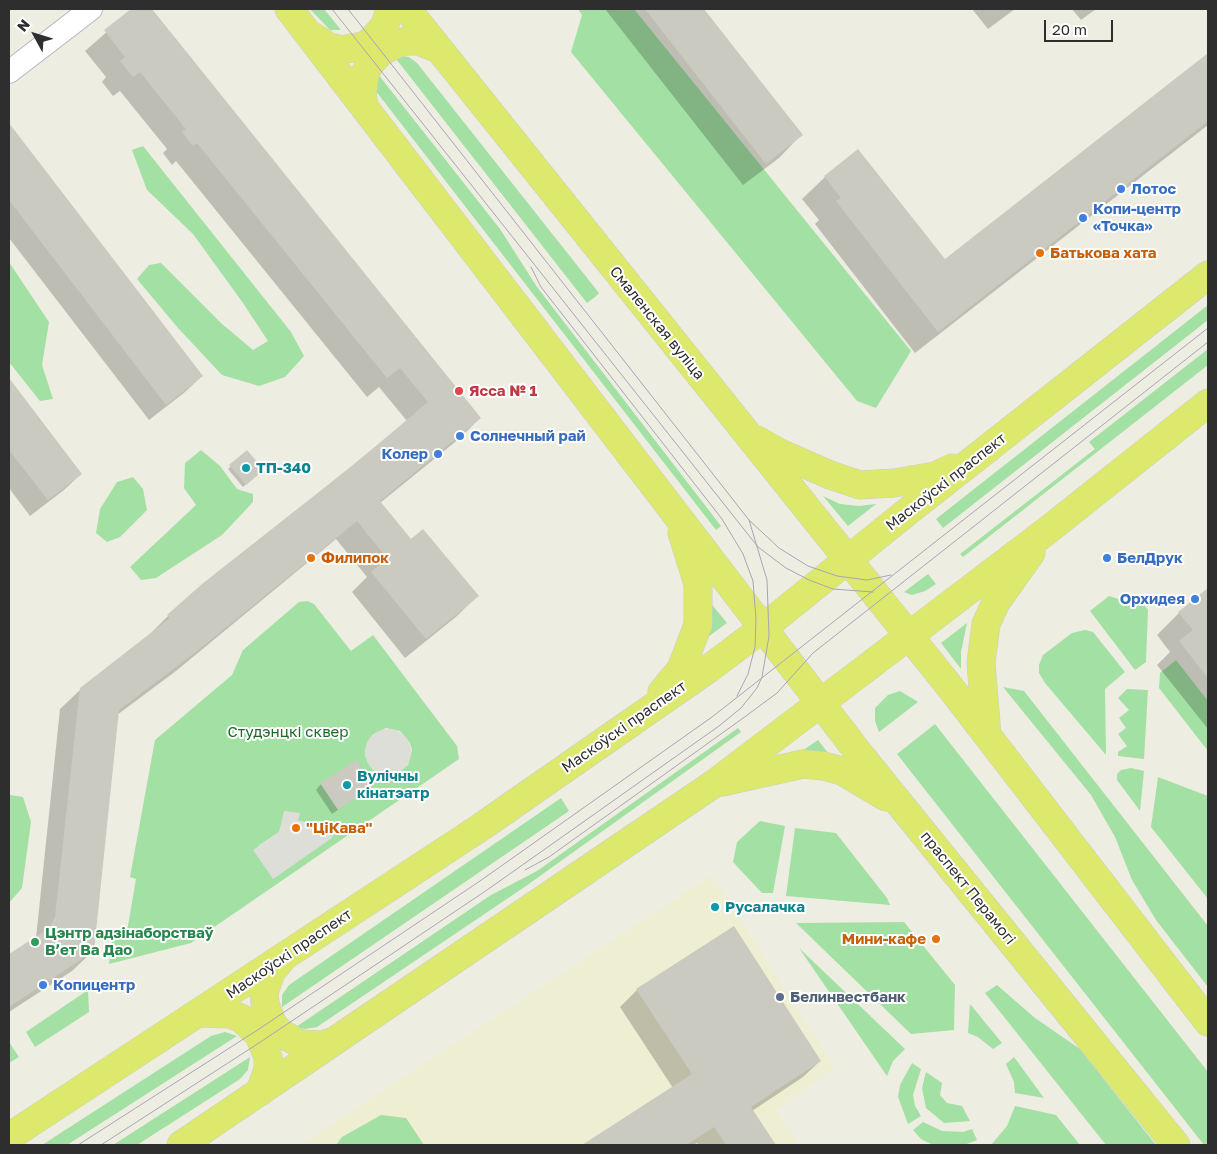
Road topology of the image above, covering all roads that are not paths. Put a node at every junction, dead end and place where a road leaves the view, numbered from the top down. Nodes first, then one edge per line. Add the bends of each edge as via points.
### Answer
1 (91, 9) edge
2 (290, 9) edge
3 (390, 9) edge
4 (406, 9) edge
5 (309, 33) junction
6 (439, 49) junction
7 (9, 72) edge
8 (364, 105) junction
9 (1208, 275) edge
10 (1208, 403) edge
11 (745, 433) junction
12 (981, 453) junction
13 (672, 509) junction
14 (1048, 530) junction
15 (847, 560) junction
16 (763, 628) junction
17 (909, 636) junction
18 (820, 703) junction
19 (643, 714) junction
20 (987, 735) junction
21 (715, 783) junction
22 (899, 804) junction
23 (286, 956) junction
24 (201, 1013) junction
25 (1208, 1022) edge
26 (343, 1036) junction
27 (260, 1092) junction
28 (9, 1137) edge
29 (181, 1145) edge
30 (1176, 1145) edge

1 - 7 street
2 - 5 main road
3 - 5 main road via 377,37 355,49 330,48
4 - 6 main road, Смаленская вуліца
5 - 8 main road
6 - 8 main road via 407,41 381,52 365,73
6 - 11 main road, Смаленская вуліца
8 - 13 main road
9 - 12 main road, Маскоўскі праспект
10 - 14 main road
11 - 12 main road via 780,453 860,485 936,476
11 - 15 main road, Смаленская вуліца
12 - 15 main road, Маскоўскі праспект
13 - 16 main road
13 - 19 main road via 698,584 698,625 681,668
14 - 17 main road
14 - 20 main road via 996,602 986,624 981,663
15 - 16 main road, Маскоўскі праспект
15 - 17 main road, Смаленская вуліца
16 - 18 main road, праспект Перамогі
16 - 19 main road, Маскоўскі праспект
17 - 18 main road
17 - 20 main road
18 - 21 main road
18 - 22 main road, праспект Перамогі
19 - 23 main road, Маскоўскі праспект via 481,827
20 - 25 main road
21 - 22 main road via 803,764 824,766 842,771
21 - 26 main road
22 - 30 main road, праспект Перамогі
23 - 24 main road, Маскоўскі праспект
23 - 26 main road via 270,972 264,993 264,1004 273,1025 300,1044 322,1045
24 - 27 main road via 229,1014 246,1022 259,1035 268,1057 268,1069
24 - 28 main road, Маскоўскі праспект
26 - 27 main road
27 - 29 main road

